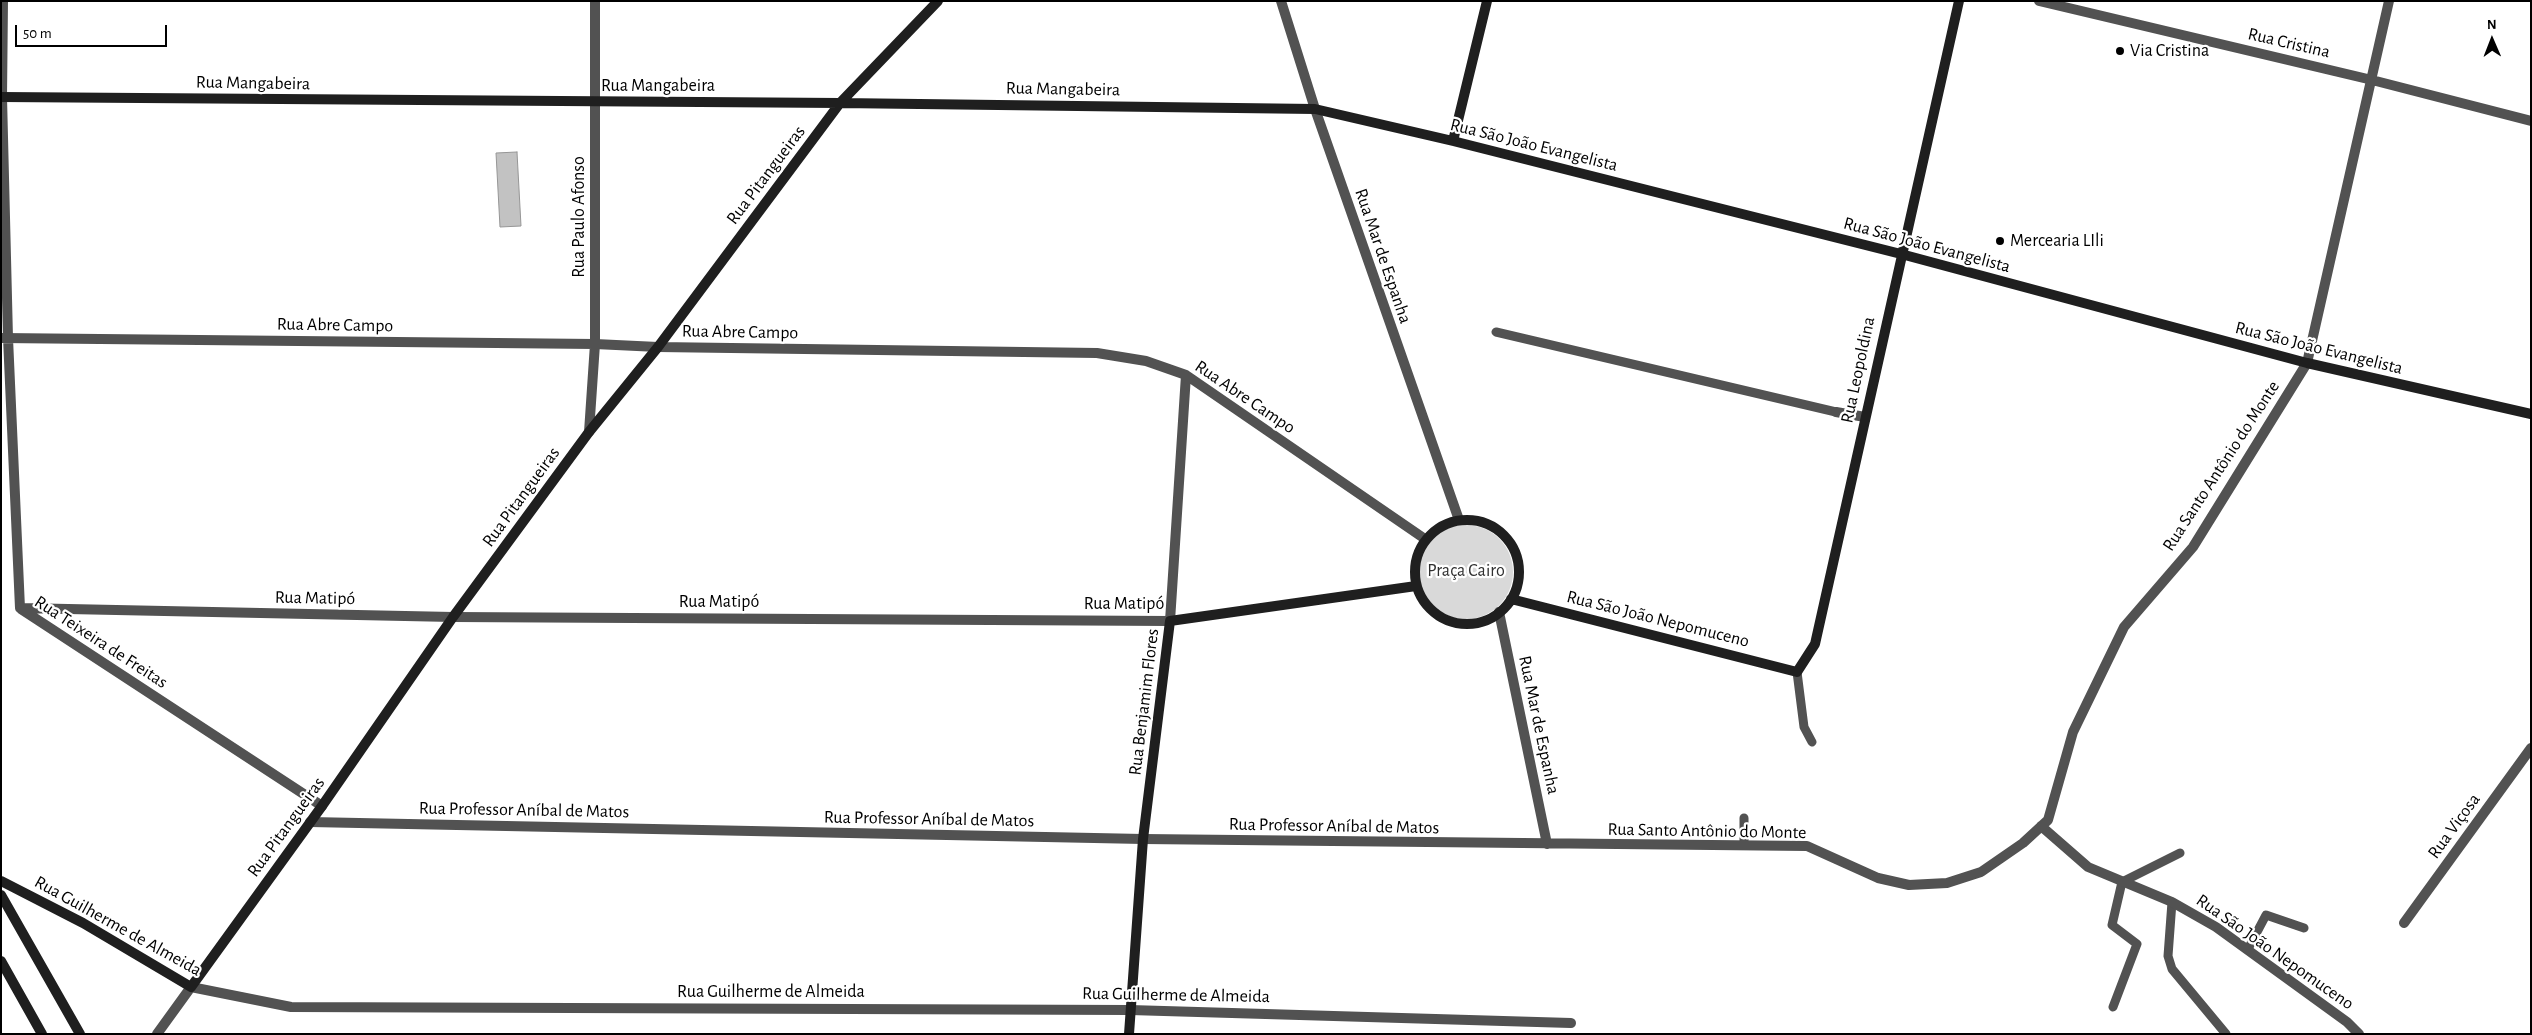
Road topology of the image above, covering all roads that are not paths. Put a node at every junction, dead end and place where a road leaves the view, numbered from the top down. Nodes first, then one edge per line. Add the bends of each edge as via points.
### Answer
1 (3, 1) edge
2 (595, 1) edge
3 (938, 1) edge
4 (1281, 1) edge
5 (1487, 1) edge
6 (1959, 1) edge
7 (2039, 1) edge
8 (2390, 1) edge
9 (2372, 80) junction
10 (1, 97) edge
11 (596, 102) junction
12 (840, 103) junction
13 (1314, 109) junction
14 (2531, 120) edge
15 (1453, 141) junction
16 (1901, 254) junction
17 (1496, 332) dead end
18 (5, 338) edge
19 (594, 344) junction
20 (658, 348) junction
21 (2307, 363) junction
22 (1186, 375) junction
23 (1836, 412) joint
24 (2531, 414) edge
25 (1865, 417) junction
26 (589, 432) junction
27 (1459, 520) junction
28 (1425, 539) junction
29 (1416, 586) junction
30 (1511, 599) junction
31 (20, 608) junction
32 (1499, 612) junction
33 (453, 617) junction
34 (1170, 620) junction
35 (1797, 672) junction
36 (1812, 742) dead end
37 (2531, 748) edge
38 (322, 806) junction
39 (1744, 818) dead end
40 (310, 822) junction
41 (2042, 826) junction
42 (1143, 839) junction
43 (1547, 844) junction
44 (1744, 846) junction
45 (2180, 853) dead end
46 (1, 880) edge
47 (2122, 882) junction
48 (1, 895) edge
49 (2172, 902) junction
50 (2404, 923) dead end
51 (2304, 928) dead end
52 (2248, 949) junction
53 (1, 961) edge
54 (191, 987) junction
55 (2113, 1007) dead end
56 (1130, 1010) junction
57 (1570, 1023) dead end
58 (42, 1034) edge
59 (80, 1034) edge
60 (157, 1034) edge
61 (1129, 1034) edge
62 (2226, 1034) edge
63 (2358, 1034) edge

1 - 10 street, Rua Teixeira de Freitas
2 - 11 street, Rua Paulo Afonso
3 - 12 street, Rua Pitangueiras
4 - 13 street, Rua Mar de Espanha
5 - 15 street
6 - 16 street, Rua Leopoldina
7 - 9 street, Rua Cristina
8 - 9 street, Rua Santo Antônio do Monte
9 - 14 street, Rua Cristina
9 - 21 street, Rua Santo Antônio do Monte
10 - 11 street, Rua Mangabeira
10 - 18 street, Rua Teixeira de Freitas
11 - 12 street, Rua Mangabeira
11 - 19 street, Rua Paulo Afonso
12 - 13 street, Rua Mangabeira
12 - 20 street, Rua Pitangueiras
13 - 15 street, Rua São João Evangelista
13 - 27 street, Rua Mar de Espanha
15 - 16 street, Rua São João Evangelista
16 - 21 street, Rua São João Evangelista
16 - 25 street, Rua Leopoldina
17 - 23 lane
18 - 19 street, Rua Abre Campo
18 - 31 street, Rua Teixeira de Freitas
19 - 20 street, Rua Abre Campo
19 - 26 street, Rua Paulo Afonso
20 - 22 street, Rua Abre Campo via 1097,353 1146,361
20 - 26 street, Rua Pitangueiras
21 - 24 street, Rua São João Evangelista
21 - 41 street, Rua Santo Antônio do Monte via 2192,546 2124,627 2074,732 2048,820
22 - 28 street, Rua Abre Campo
22 - 34 street, Rua Benjamim Flores
23 - 25 street
25 - 35 street, Rua Leopoldina via 1815,644
26 - 33 street, Rua Pitangueiras
27 - 28 street via 1444,525
27 - 30 street via 1474,520 1488,525 1510,543 1519,571
28 - 29 street via 1415,564
29 - 32 street via 1435,614 1450,621 1468,624 1484,621
29 - 34 street, Rua Matipó
30 - 32 street
30 - 35 street, Rua São João Nepomuceno
31 - 33 street, Rua Matipó
31 - 38 street, Rua Teixeira de Freitas
32 - 43 street, Rua Mar de Espanha
33 - 34 street, Rua Matipó
33 - 38 street, Rua Pitangueiras
34 - 42 street, Rua Benjamim Flores
35 - 36 lane via 1804,727
37 - 50 street, Rua Viçosa
38 - 40 street, Rua Pitangueiras
39 - 44 lane
40 - 42 street, Rua Professor Aníbal de Matos
40 - 54 street, Rua Pitangueiras
41 - 44 street, Rua Santo Antônio do Monte via 1981,872 1947,882 1909,884 1878,878 1807,846
41 - 47 street, Rua São João Nepomuceno via 2088,867
42 - 43 street, Rua Professor Aníbal de Matos
42 - 56 street, Rua Benjamim Flores
43 - 44 street, Rua Santo Antônio do Monte
45 - 47 lane
46 - 54 street, Rua Guilherme de Almeida via 83,923
47 - 49 street, Rua São João Nepomuceno
47 - 55 lane via 2112,925 2137,944
48 - 59 street
49 - 52 street, Rua São João Nepomuceno
49 - 62 lane via 2168,956 2172,969
51 - 52 lane via 2266,915
52 - 63 street, Rua São João Nepomuceno via 2347,1022
53 - 58 street
54 - 56 street, Rua Guilherme de Almeida via 291,1007
54 - 60 street, Rua Pitangueiras
56 - 57 street, Rua Guilherme de Almeida
56 - 61 street, Rua Benjamim Flores

